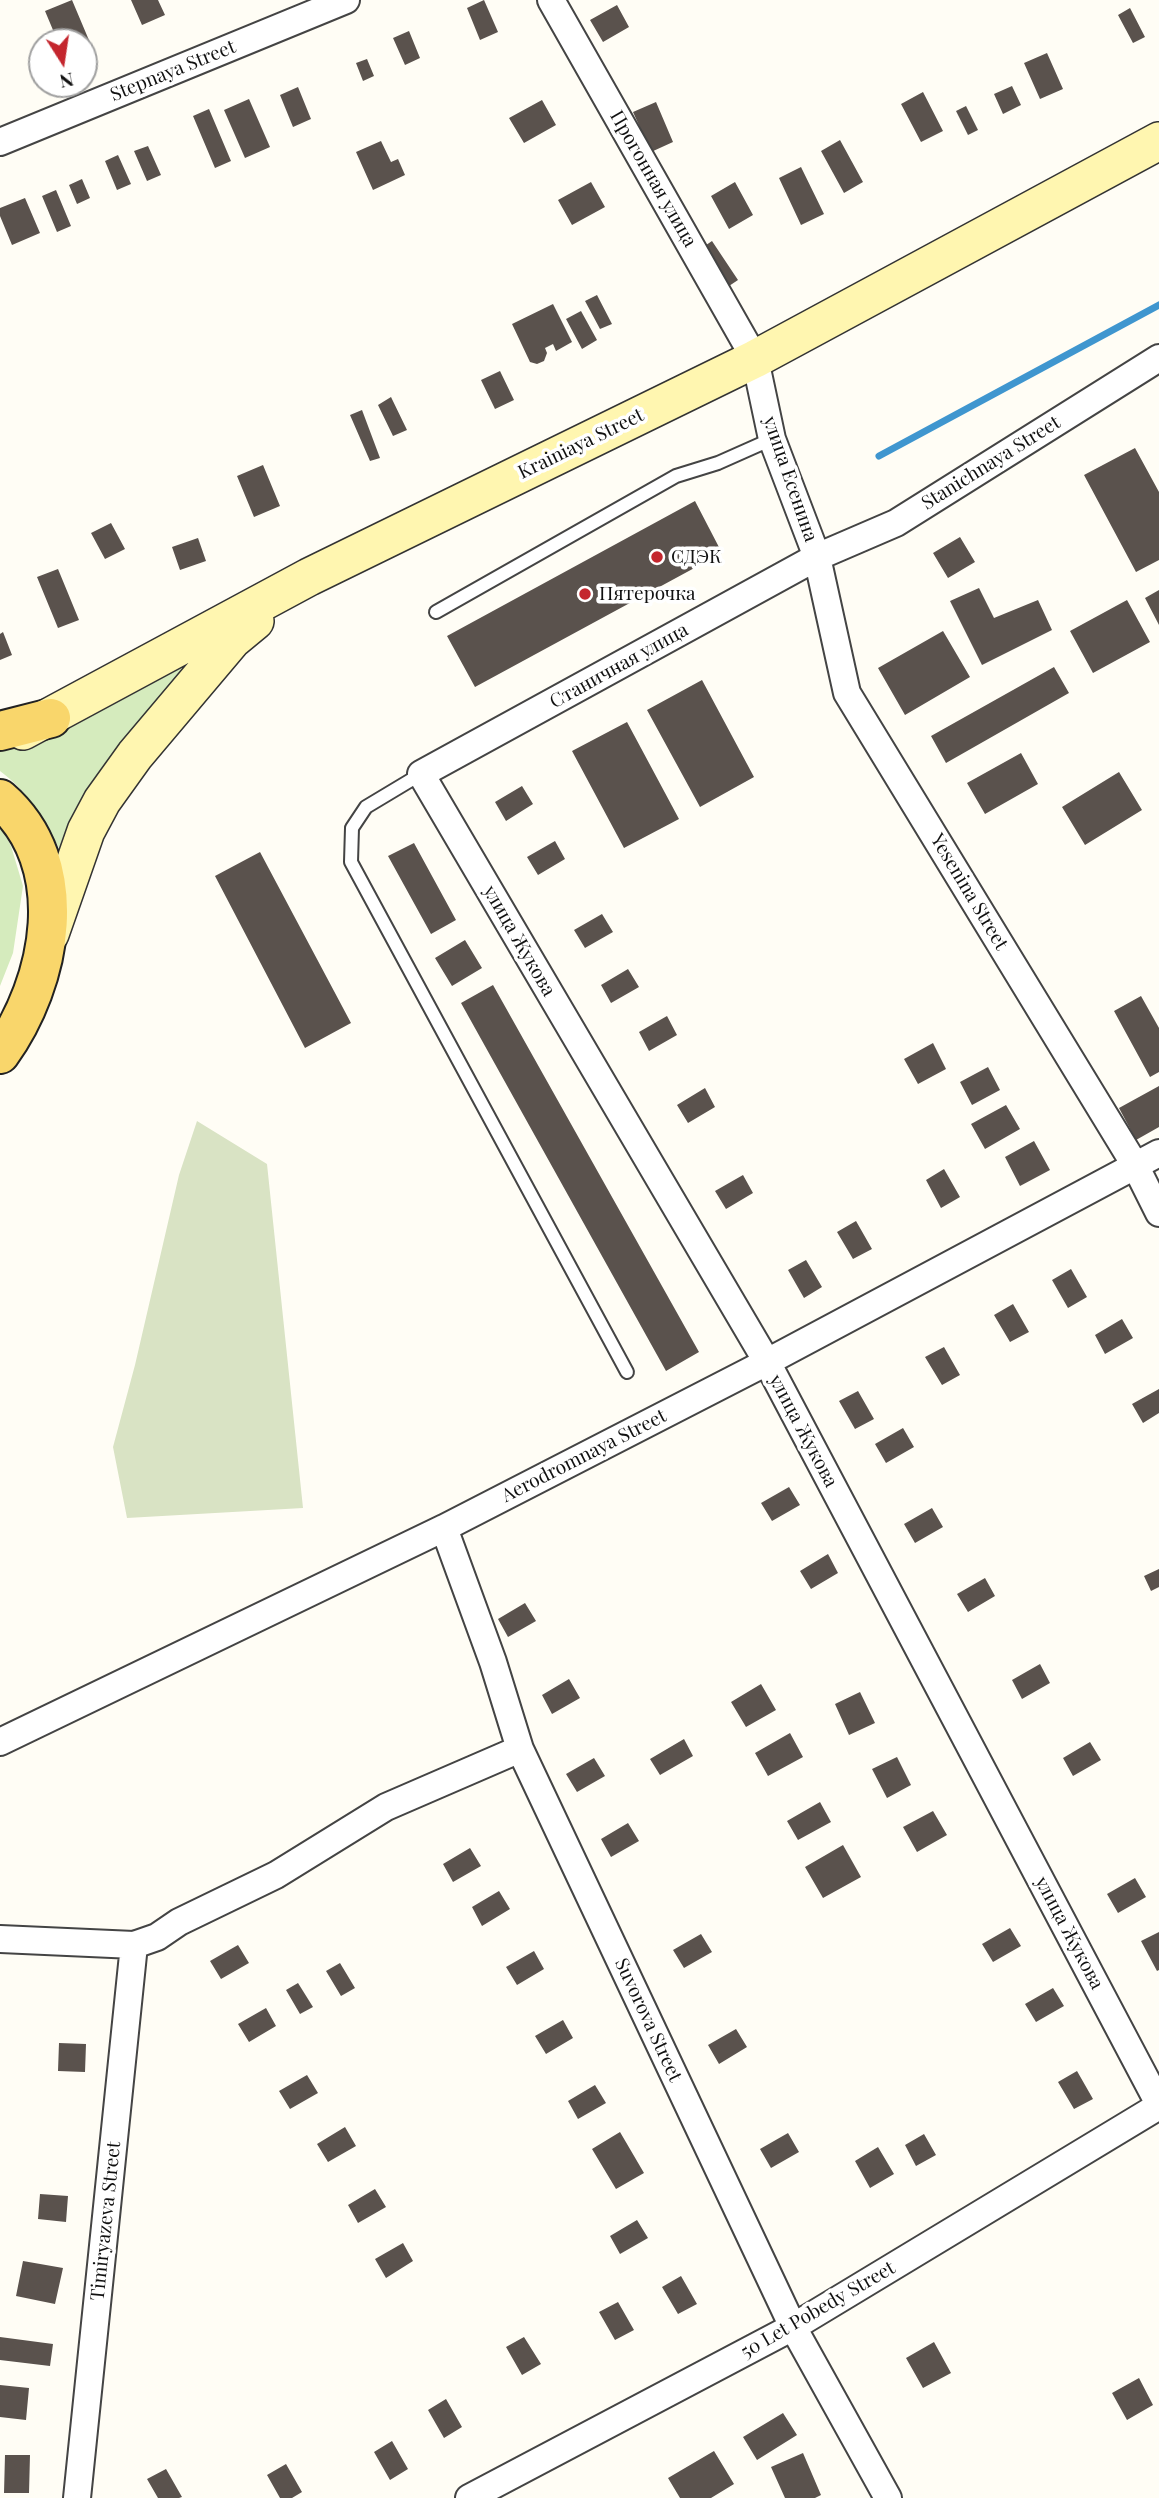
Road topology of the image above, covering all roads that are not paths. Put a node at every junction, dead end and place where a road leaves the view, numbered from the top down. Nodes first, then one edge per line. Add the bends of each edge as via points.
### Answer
1 (346, 0) edge
2 (551, 0) edge
3 (1159, 141) edge
4 (0, 142) edge
5 (755, 359) junction
6 (1156, 369) edge
7 (772, 439) junction
8 (817, 557) junction
9 (309, 577) junction
10 (436, 612) dead end
11 (51, 718) junction
12 (0, 731) edge
13 (0, 743) edge
14 (421, 774) junction
15 (0, 799) edge
16 (48, 942) junction
17 (0, 1054) edge
18 (1159, 1153) edge
19 (1135, 1166) junction
20 (1159, 1213) edge
21 (766, 1362) junction
22 (627, 1372) dead end
23 (444, 1528) junction
24 (0, 1742) edge
25 (520, 1749) junction
26 (0, 1939) edge
27 (135, 1945) junction
28 (1159, 2105) edge
29 (793, 2327) junction
30 (77, 2498) edge
31 (469, 2498) edge
32 (888, 2498) edge

1 - 4 street, Stepnaya Street
2 - 5 street, Прогонная улица
3 - 5 main road, Krainiaya Street
5 - 7 street, улица Есенина
5 - 9 main road, Krainiaya Street
6 - 8 street, Stanichnaya Street via 896,523
7 - 8 street, улица Есенина
7 - 10 lane via 676,476
8 - 14 street, Станичная улица
8 - 19 street, Yesenina Street via 847,693
9 - 11 main road, Krainiaya Street
9 - 16 main road via 232,640 118,778 86,831
11 - 12 main road
11 - 13 main road, Krainiaya Street
14 - 21 street, улица Жукова
14 - 22 lane via 366,807 352,828 351,862
15 - 16 main road via 20,820 35,847 45,877
16 - 17 main road via 28,1006
18 - 19 street, Aerodromnaya Street
19 - 20 street, Yesenina Street
19 - 21 street, Aerodromnaya Street
21 - 23 street, Aerodromnaya Street
21 - 28 street, улица Жукова
23 - 24 street, Aerodromnaya Street
23 - 25 street, Suvorova Street
25 - 27 street via 386,1807 276,1875
25 - 29 street, Suvorova Street
26 - 27 street
27 - 30 street, Timiryazeva Street
28 - 29 street, 50 Let Pobedy Street
29 - 31 street, 50 Let Pobedy Street
29 - 32 street, Suvorova Street

